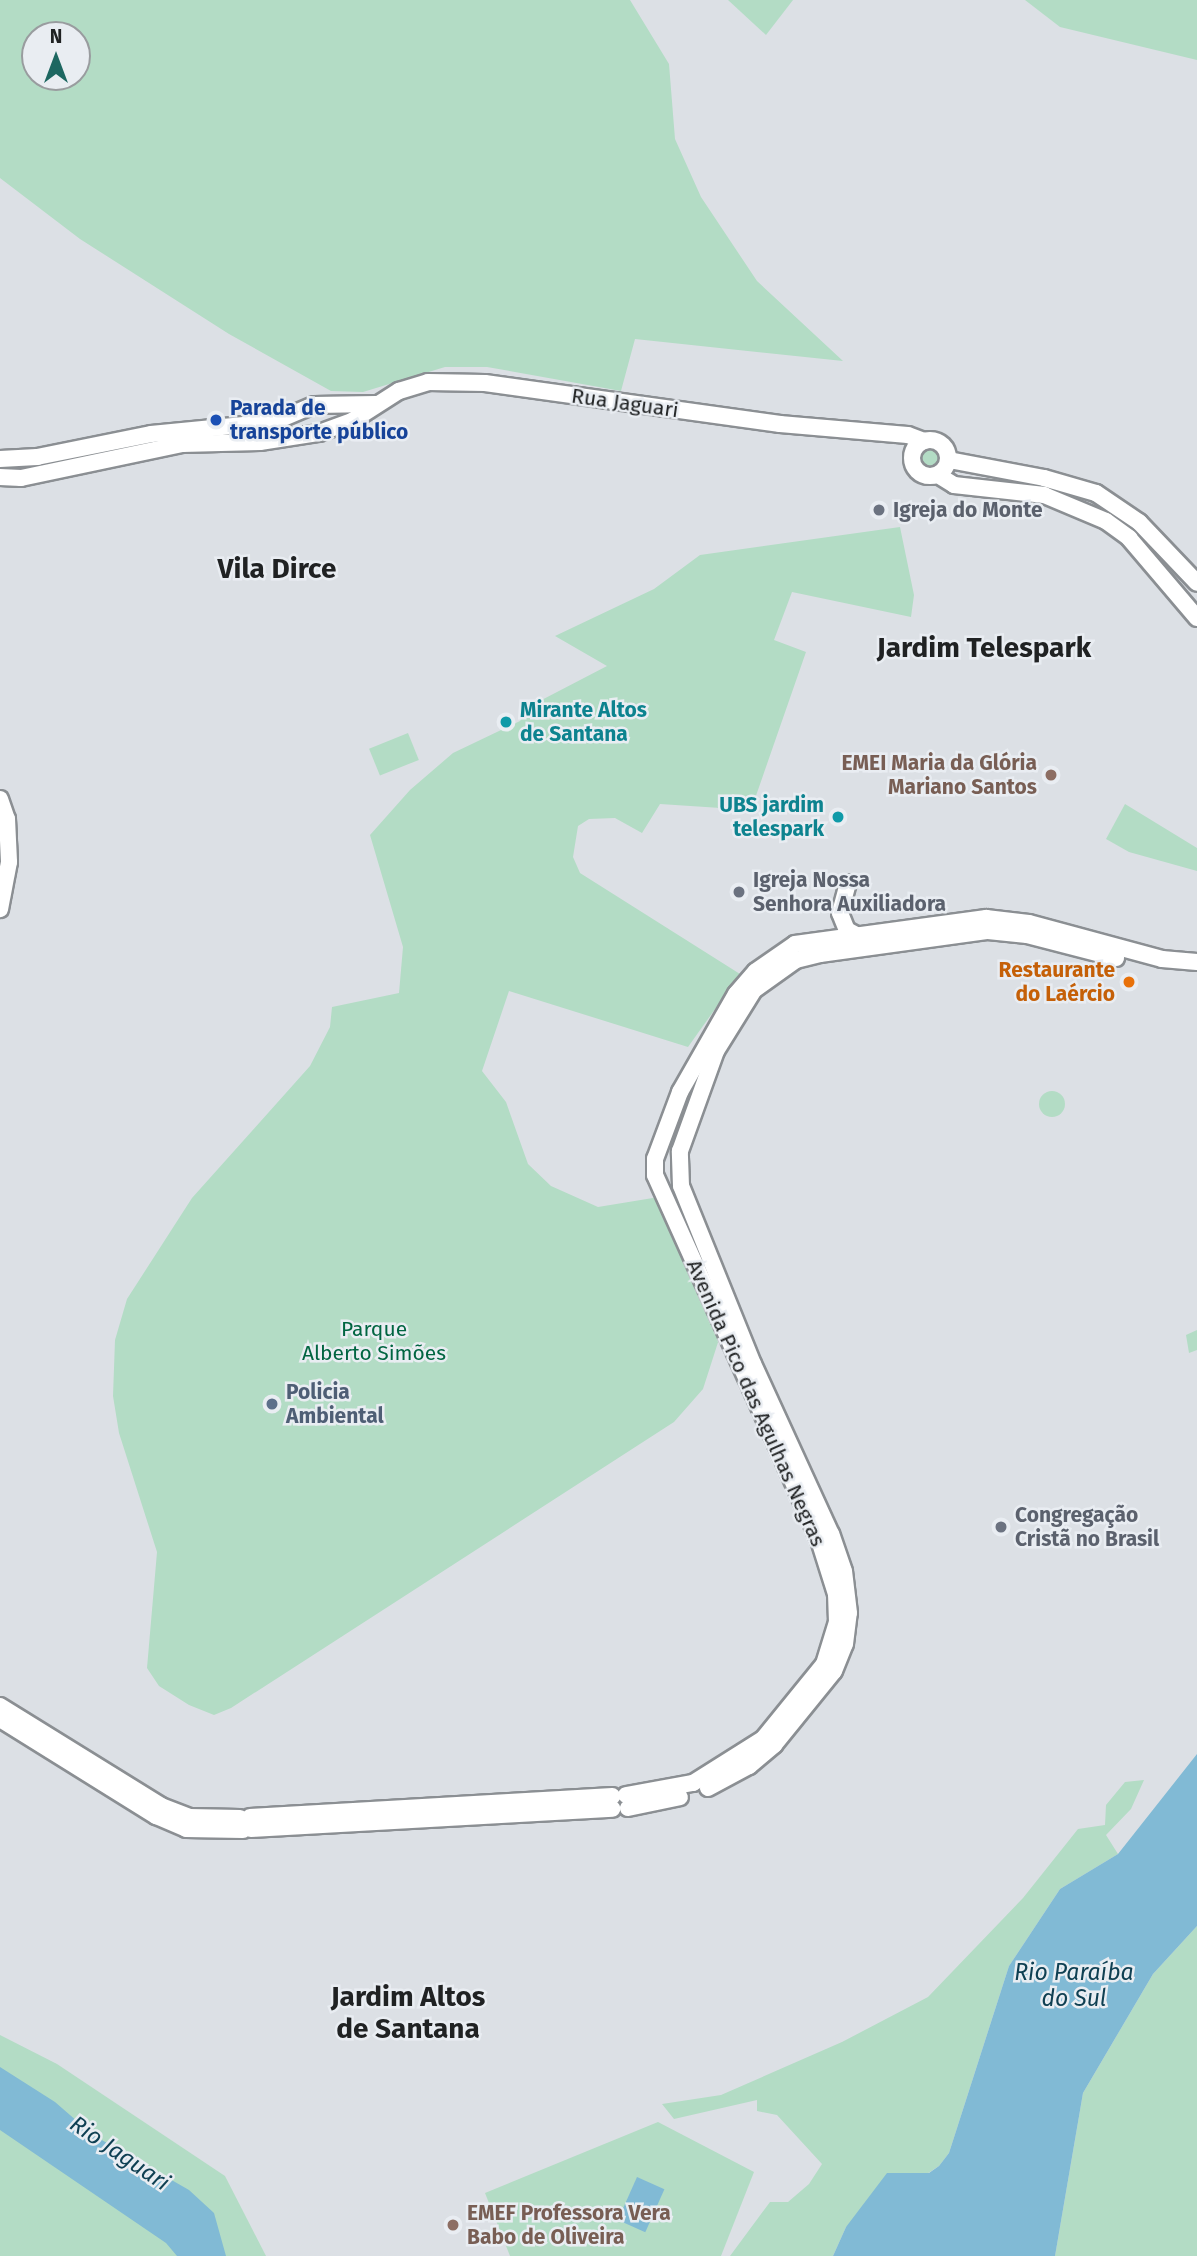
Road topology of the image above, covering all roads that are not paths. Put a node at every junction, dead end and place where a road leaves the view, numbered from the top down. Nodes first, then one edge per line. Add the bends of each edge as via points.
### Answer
1 (376, 404) junction
2 (314, 405) junction
3 (285, 418) junction
4 (319, 433) junction
5 (291, 439) junction
6 (919, 447) junction
7 (0, 459) edge
8 (949, 460) junction
9 (938, 475) junction
10 (0, 477) edge
11 (1177, 564) junction
12 (1161, 576) junction
13 (1197, 585) edge
14 (1182, 604) junction
15 (1197, 618) edge
16 (0, 799) edge
17 (848, 883) dead end
18 (0, 909) edge
19 (860, 937) junction
20 (795, 952) junction
21 (1197, 962) edge
22 (1197, 973) edge
23 (659, 1148) junction
24 (680, 1151) junction
25 (681, 1186) junction
26 (662, 1192) junction
27 (0, 1706) edge
28 (0, 1719) edge
29 (620, 1802) junction
30 (246, 1824) junction

1 - 2 street, Rua Jaguari
1 - 4 street, Rua Jaguari via 352,421
1 - 6 street, Rua Jaguari via 428,382 485,383 878,433
2 - 3 street, Rua Jaguari
2 - 4 street via 321,415
3 - 5 street
3 - 7 street, Rua Jaguari via 151,433 37,457
4 - 5 street, Rua Jaguari
5 - 10 street, Rua Jaguari via 182,444 21,478
6 - 8 street via 932,440 946,448
6 - 9 street via 913,464 926,476
8 - 9 street
8 - 11 street via 1096,493 1139,522
9 - 12 street via 954,485 1044,495 1074,505 1129,538
11 - 12 street via 1173,573
11 - 13 street
12 - 14 street
13 - 14 street via 1188,590
14 - 15 street
16 - 18 street via 7,819 9,862
17 - 19 street via 840,913 847,930
19 - 20 street
19 - 21 street via 986,918 1029,923 1162,959
20 - 22 street via 988,931 1027,935 1160,969
20 - 23 street, Avenida Pico das Agulhas Negras via 757,971 736,994 680,1092
20 - 24 street, Avenida Pico das Agulhas Negras via 744,1003 716,1051
23 - 24 street
23 - 26 street, Avenida Pico das Agulhas Negras via 655,1175
24 - 25 street, Avenida Pico das Agulhas Negras
25 - 26 street
25 - 29 street, Avenida Pico das Agulhas Negras via 748,1352 831,1534 845,1572 849,1613 845,1644 834,1671 758,1759 696,1793
26 - 29 street, Avenida Pico das Agulhas Negras via 819,1540 836,1594 837,1622 824,1664 763,1739 693,1783
27 - 30 street, Avenida Pico das Agulhas Negras via 161,1806 188,1817
28 - 30 street, Avenida Pico das Agulhas Negras via 156,1816 186,1829
29 - 30 street, Avenida Pico das Agulhas Negras

